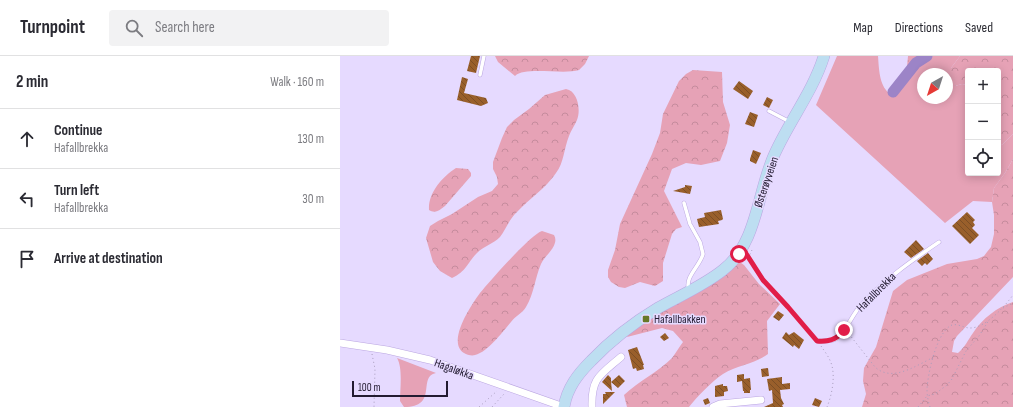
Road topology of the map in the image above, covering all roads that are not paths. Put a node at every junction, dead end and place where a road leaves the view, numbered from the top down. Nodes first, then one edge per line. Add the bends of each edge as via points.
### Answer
1 (484, 56) edge
2 (824, 56) edge
3 (480, 75) dead end
4 (769, 111) dead end
5 (792, 123) junction
6 (684, 203) dead end
7 (939, 242) dead end
8 (689, 291) junction
9 (817, 341) road end
10 (340, 343) edge
11 (621, 358) dead end
12 (761, 400) dead end
13 (564, 407) edge
14 (592, 407) edge
15 (713, 407) edge

1 - 3 lane
2 - 5 main road, Østerøyveien
4 - 5 lane
5 - 8 main road, Østerøyveien via 772,160 744,254 724,270
6 - 8 lane via 703,254 689,279
7 - 9 lane, Hafallbrekka via 890,276 859,307 840,336 834,340
8 - 13 main road, Østerøyveien via 636,322 604,348 576,378
10 - 13 street, Hagaløkka via 430,360
11 - 14 street via 604,372 594,385
12 - 15 street

